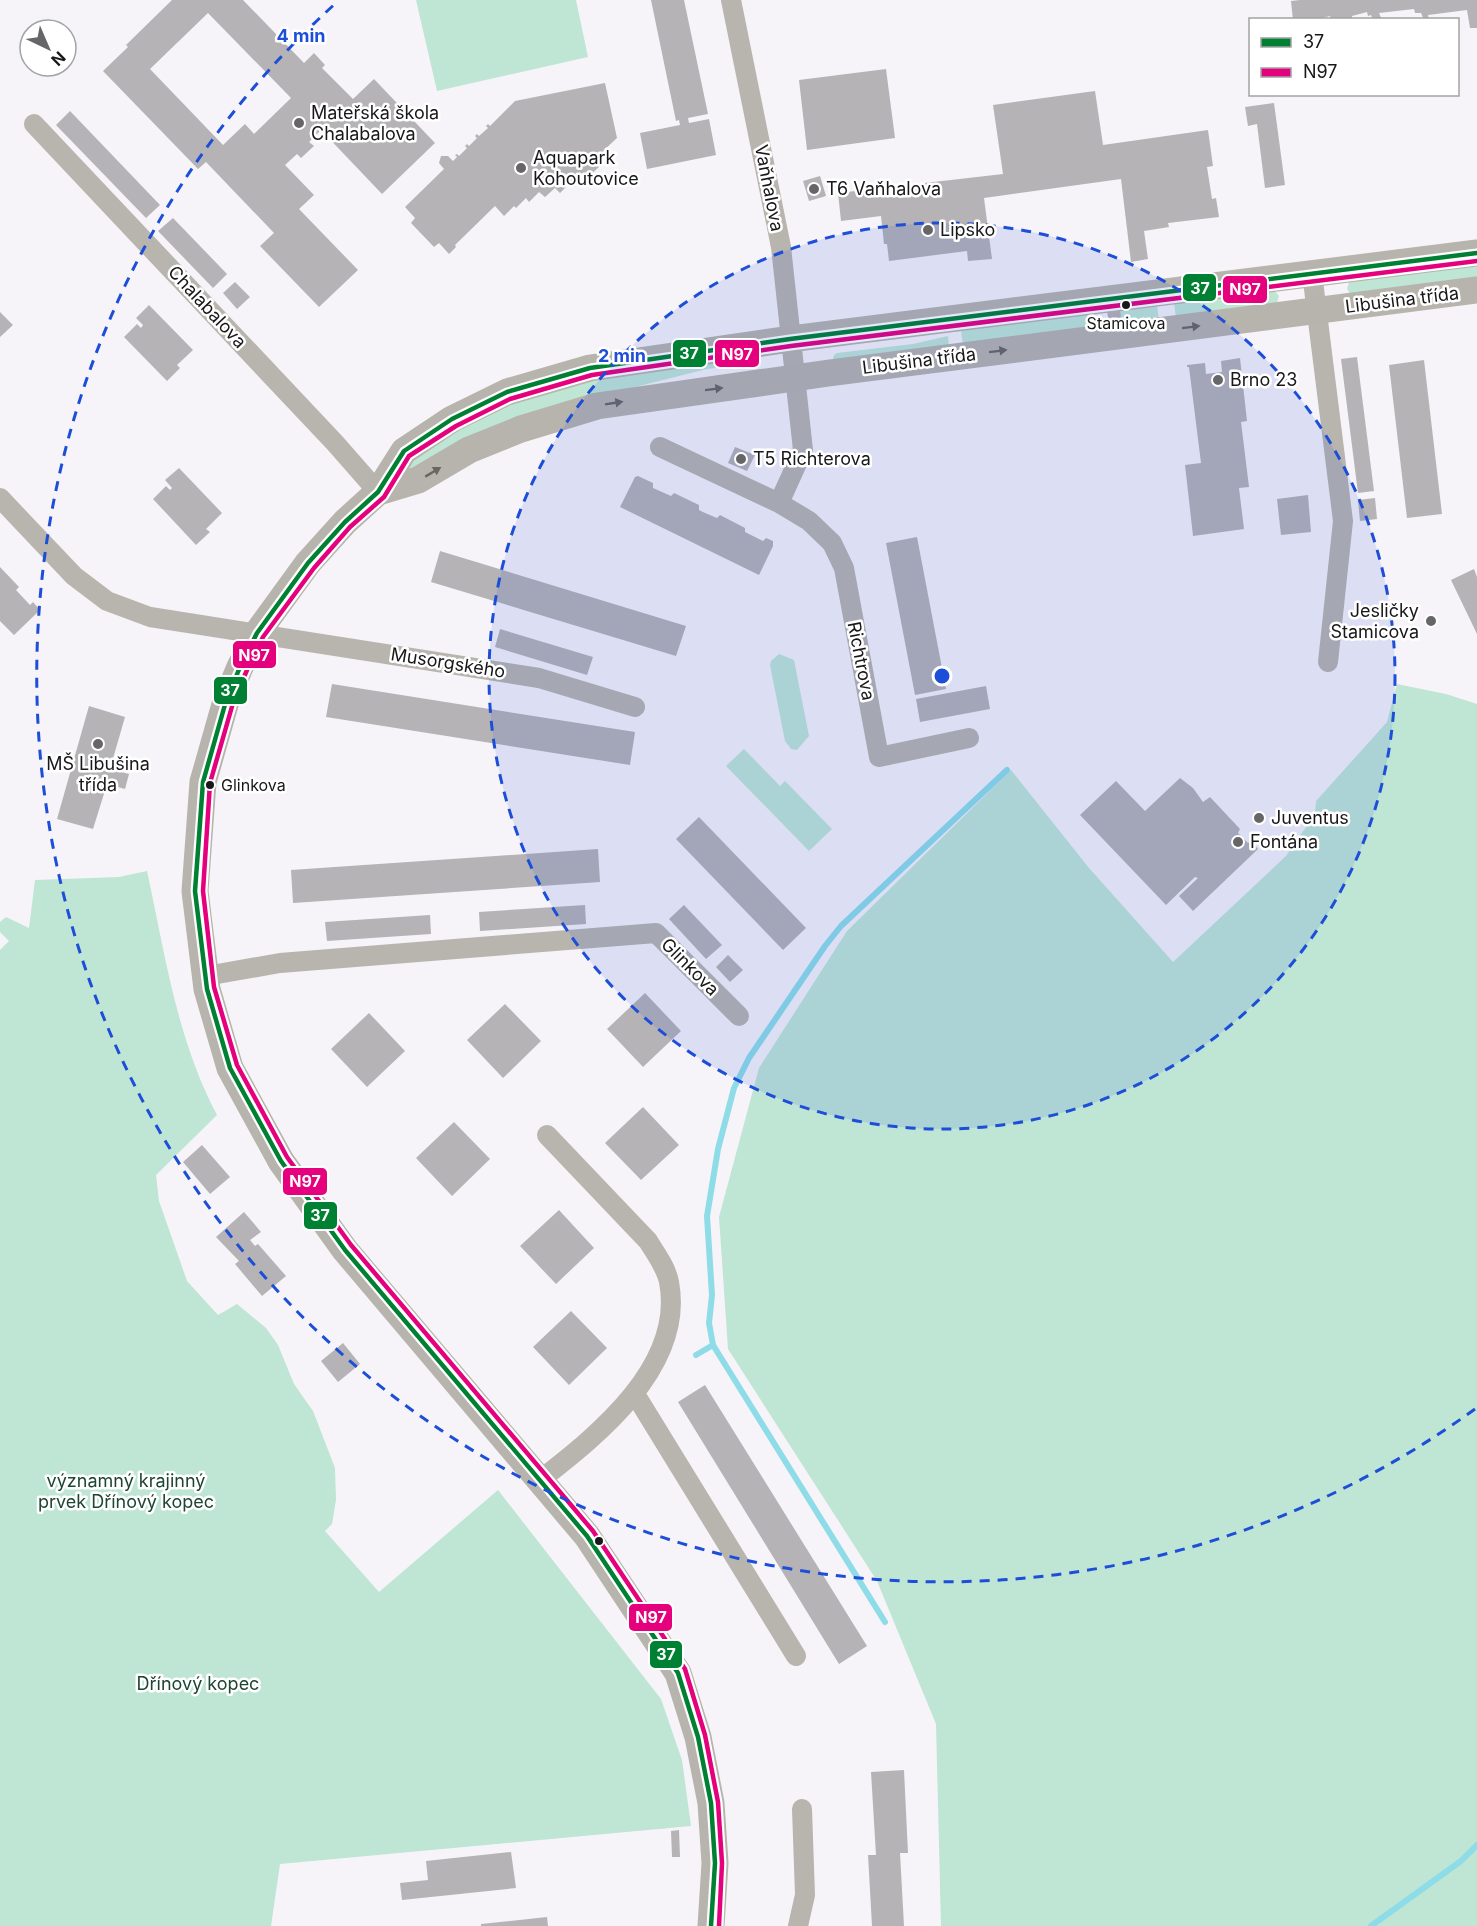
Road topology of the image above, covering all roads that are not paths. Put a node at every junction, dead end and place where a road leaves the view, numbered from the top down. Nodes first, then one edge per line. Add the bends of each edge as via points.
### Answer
1 (731, 0) edge
2 (34, 124) dead end
3 (1477, 253) edge
4 (1312, 273) junction
5 (1477, 290) edge
6 (1317, 311) junction
7 (790, 339) junction
8 (794, 379) junction
9 (660, 447) dead end
10 (378, 492) junction
11 (0, 498) edge
12 (779, 503) junction
13 (257, 633) junction
14 (1328, 662) dead end
15 (636, 707) dead end
16 (969, 738) dead end
17 (206, 976) junction
18 (738, 1016) dead end
19 (547, 1135) dead end
20 (635, 1394) junction
21 (540, 1480) junction
22 (796, 1656) dead end
23 (802, 1809) dead end
24 (711, 1926) edge
25 (798, 1926) edge

1 - 7 street, Vaňhalova via 781,247
2 - 10 street, Chalabalova
3 - 4 street, Libušina třída
4 - 6 street
4 - 7 street, Libušina třída
5 - 6 street, Libušina třída
8 -> 6 street, Libušina třída
6 - 14 street via 1343,521
7 - 8 street, Vaňhalova
7 - 10 street, Libušina třída via 590,368 507,392 452,419 404,451
10 -> 8 street, Libušina třída via 418,480 469,450 521,429 597,406
8 - 12 street via 803,450
9 - 12 street, Richtrova
10 - 13 street, Libušina třída via 308,562
11 - 13 street, Musorgského via 74,576 107,601 150,617
12 - 16 street, Richtrova via 809,521 832,543 844,568 879,757
13 - 15 street, Musorgského via 538,678
13 - 17 street, Libušina třída via 226,701 203,782 195,891
17 - 18 street, Glinkova via 280,963 656,933
17 - 21 street, Libušina třída via 230,1068 281,1161 345,1250
19 - 20 street via 648,1241 669,1281 671,1310 664,1338 653,1366
20 - 21 street via 571,1456
20 - 22 street
21 - 24 street, Libušina třída via 595,1547 678,1673 698,1737 711,1803 715,1863
23 - 25 street via 805,1895

